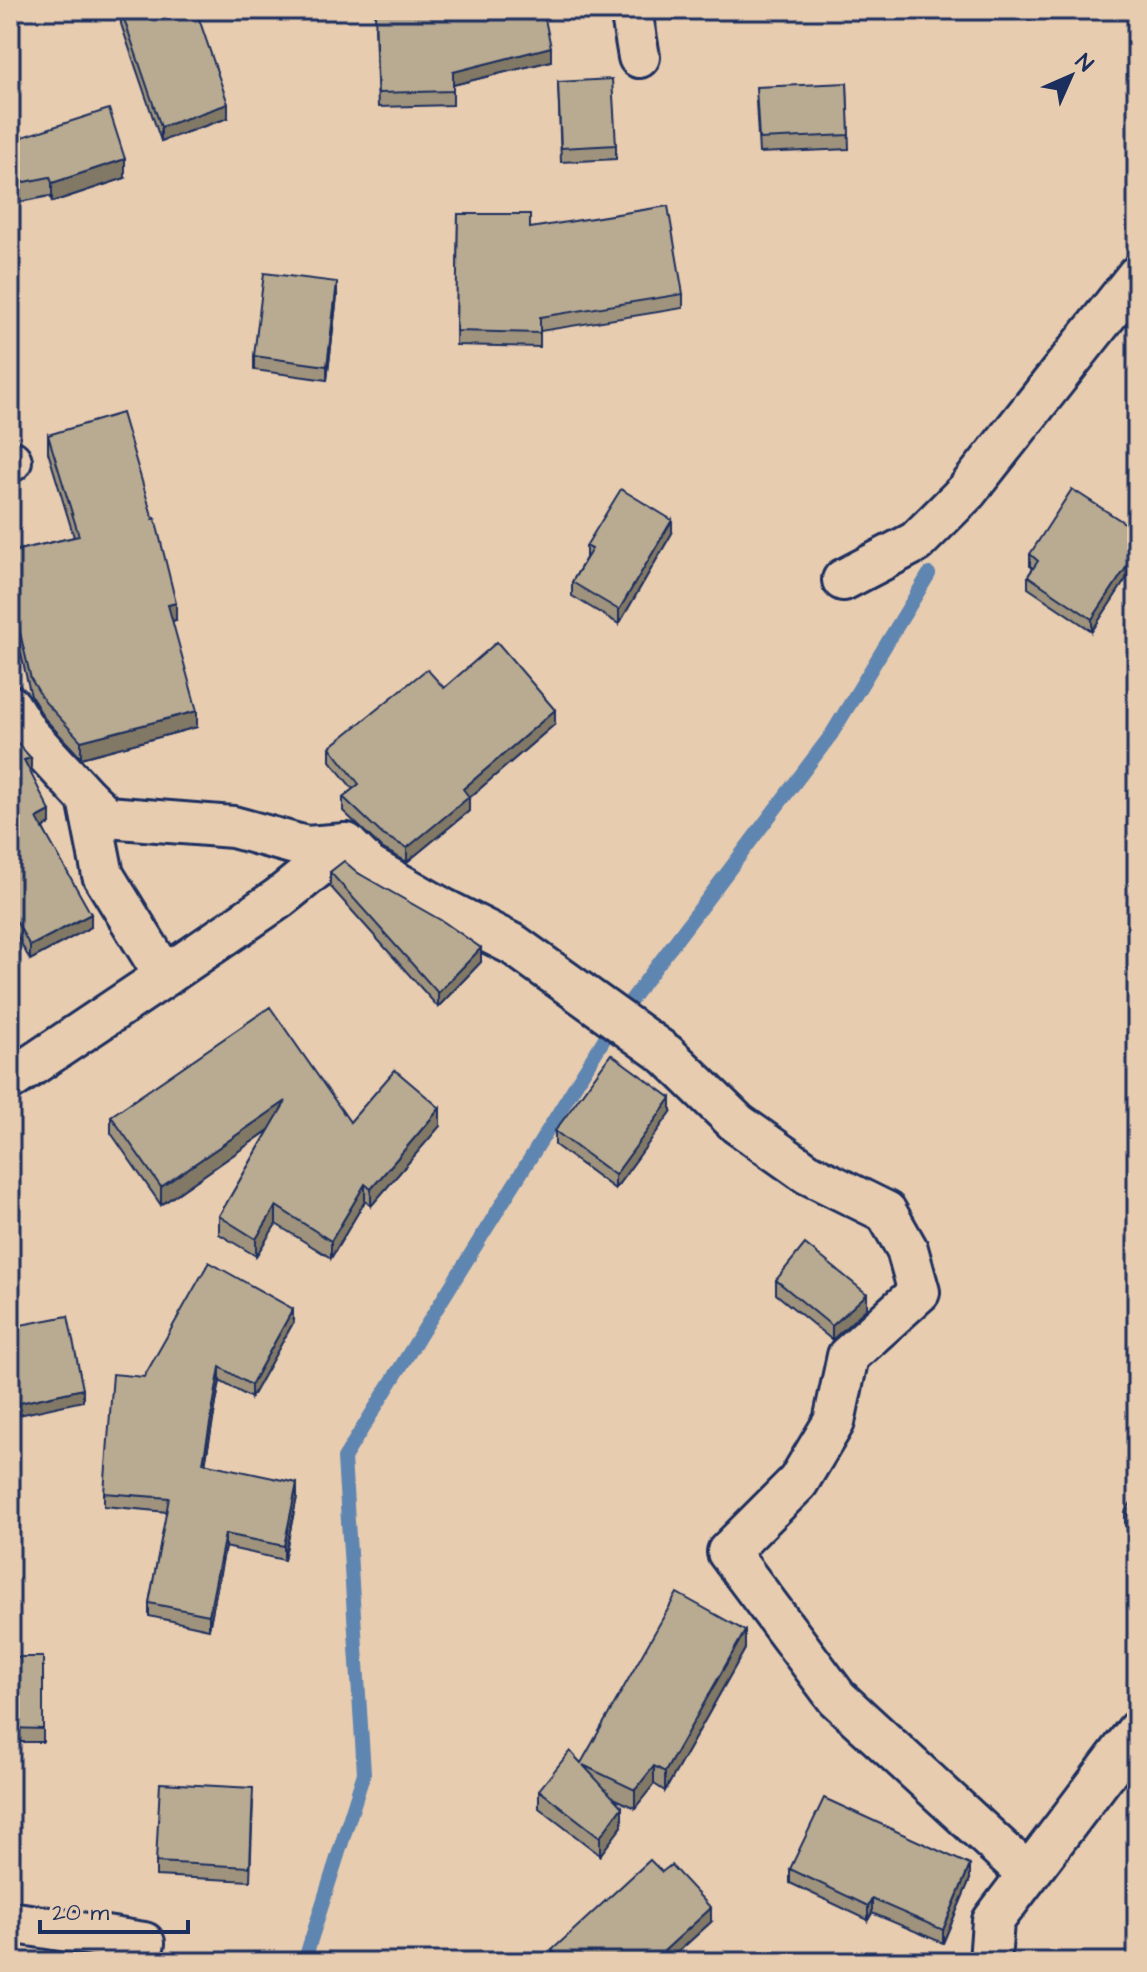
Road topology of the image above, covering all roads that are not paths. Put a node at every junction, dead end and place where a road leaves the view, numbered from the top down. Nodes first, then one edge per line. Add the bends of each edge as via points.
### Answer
1 (631, 10) edge
2 (639, 57) dead end
3 (1137, 276) edge
4 (843, 580) dead end
5 (10, 706) edge
6 (88, 799) junction
7 (346, 844) junction
8 (165, 976) junction
9 (10, 1080) edge
10 (1137, 1731) edge
11 (1028, 1874) junction
12 (10, 1922) edge
13 (144, 1943) dead end
14 (990, 1962) edge

1 - 2 street
3 - 4 street via 967,491 916,542
5 - 6 street via 27,733
6 - 7 street via 107,817 233,827 306,847
6 - 8 street via 103,875
7 - 8 street via 279,898
7 - 11 street via 369,867 514,945 667,1055 738,1124 807,1173 886,1212 907,1249 919,1292 848,1356 834,1422 798,1482 728,1552 837,1698
8 - 9 street
10 - 11 street
11 - 14 street via 993,1921
12 - 13 street

